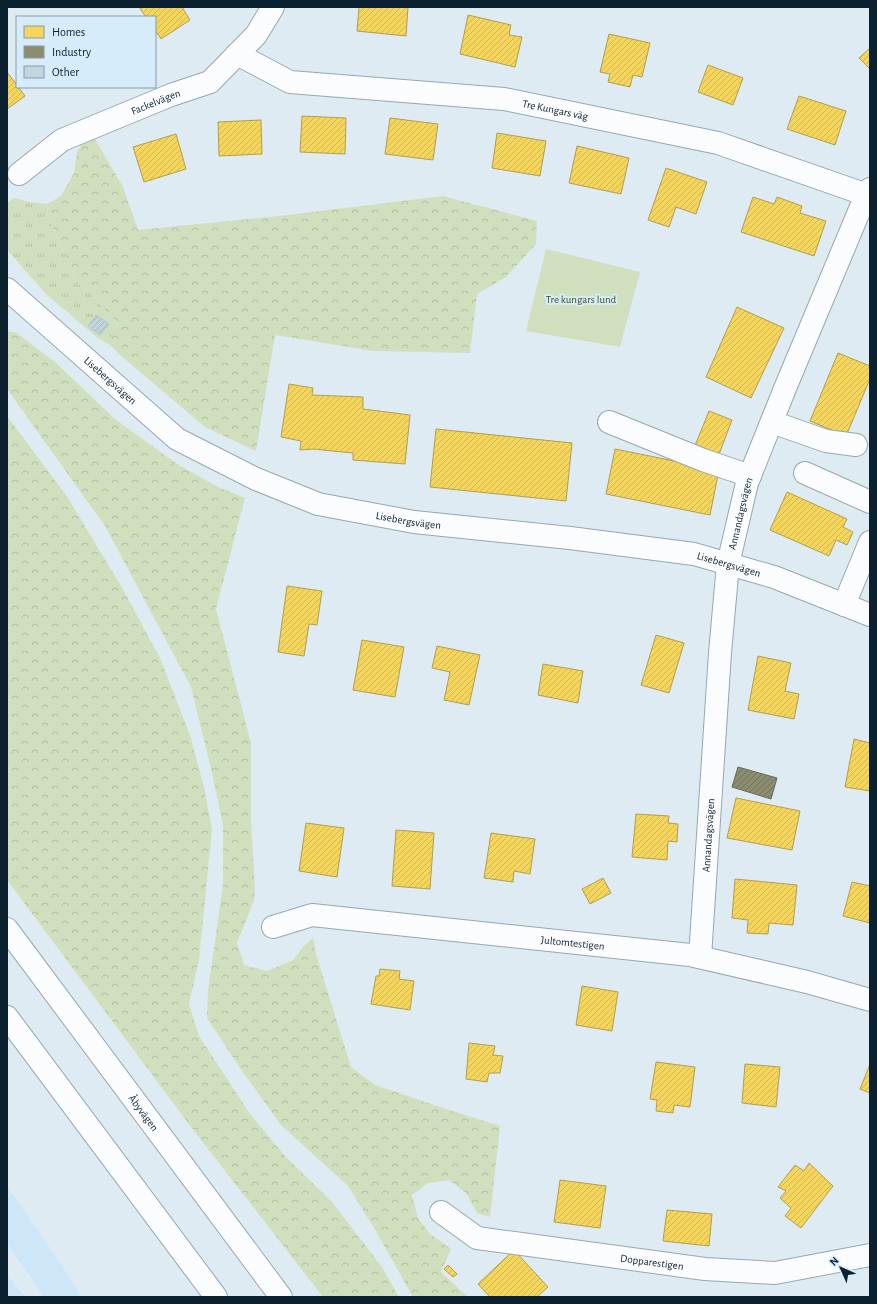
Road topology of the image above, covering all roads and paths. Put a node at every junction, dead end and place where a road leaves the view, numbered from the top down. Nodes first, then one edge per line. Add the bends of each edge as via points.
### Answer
1 (273, 7) edge
2 (237, 54) junction
3 (19, 174) dead end
4 (869, 193) edge
5 (7, 289) edge
6 (609, 422) dead end
7 (772, 422) junction
8 (856, 445) dead end
9 (805, 473) dead end
10 (750, 476) junction
11 (870, 502) edge
12 (870, 542) edge
13 (728, 564) junction
14 (844, 605) junction
15 (870, 615) edge
16 (273, 927) dead end
17 (7, 929) edge
18 (700, 958) junction
19 (870, 1000) edge
20 (7, 1018) edge
21 (441, 1212) dead end
22 (870, 1255) edge
23 (216, 1297) edge
24 (281, 1297) edge

1 - 2 street, Fackelvägen via 256,35
2 - 3 street, Fackelvägen via 210,82 171,95 62,140
2 - 4 street, Tre Kungars väg via 290,82 504,99 718,143
4 - 7 street, Annandagsvägen
5 - 13 street, Lisebergsvägen via 177,439 256,479 318,504 414,522 694,554
6 - 10 street
7 - 8 street via 826,441
7 - 10 street, Annandagsvägen
9 - 11 street
10 - 13 street, Annandagsvägen
12 - 14 street
13 - 14 street, Lisebergsvägen via 774,577
13 - 18 street, Annandagsvägen
14 - 15 street, Lisebergsvägen
16 - 18 street, Jultomtestigen via 312,916
17 - 24 street, Åbyvägen
18 - 19 street, Jultomtestigen via 807,982
20 - 23 street
21 - 22 street, Dopparestigen via 477,1238 705,1269 775,1273

